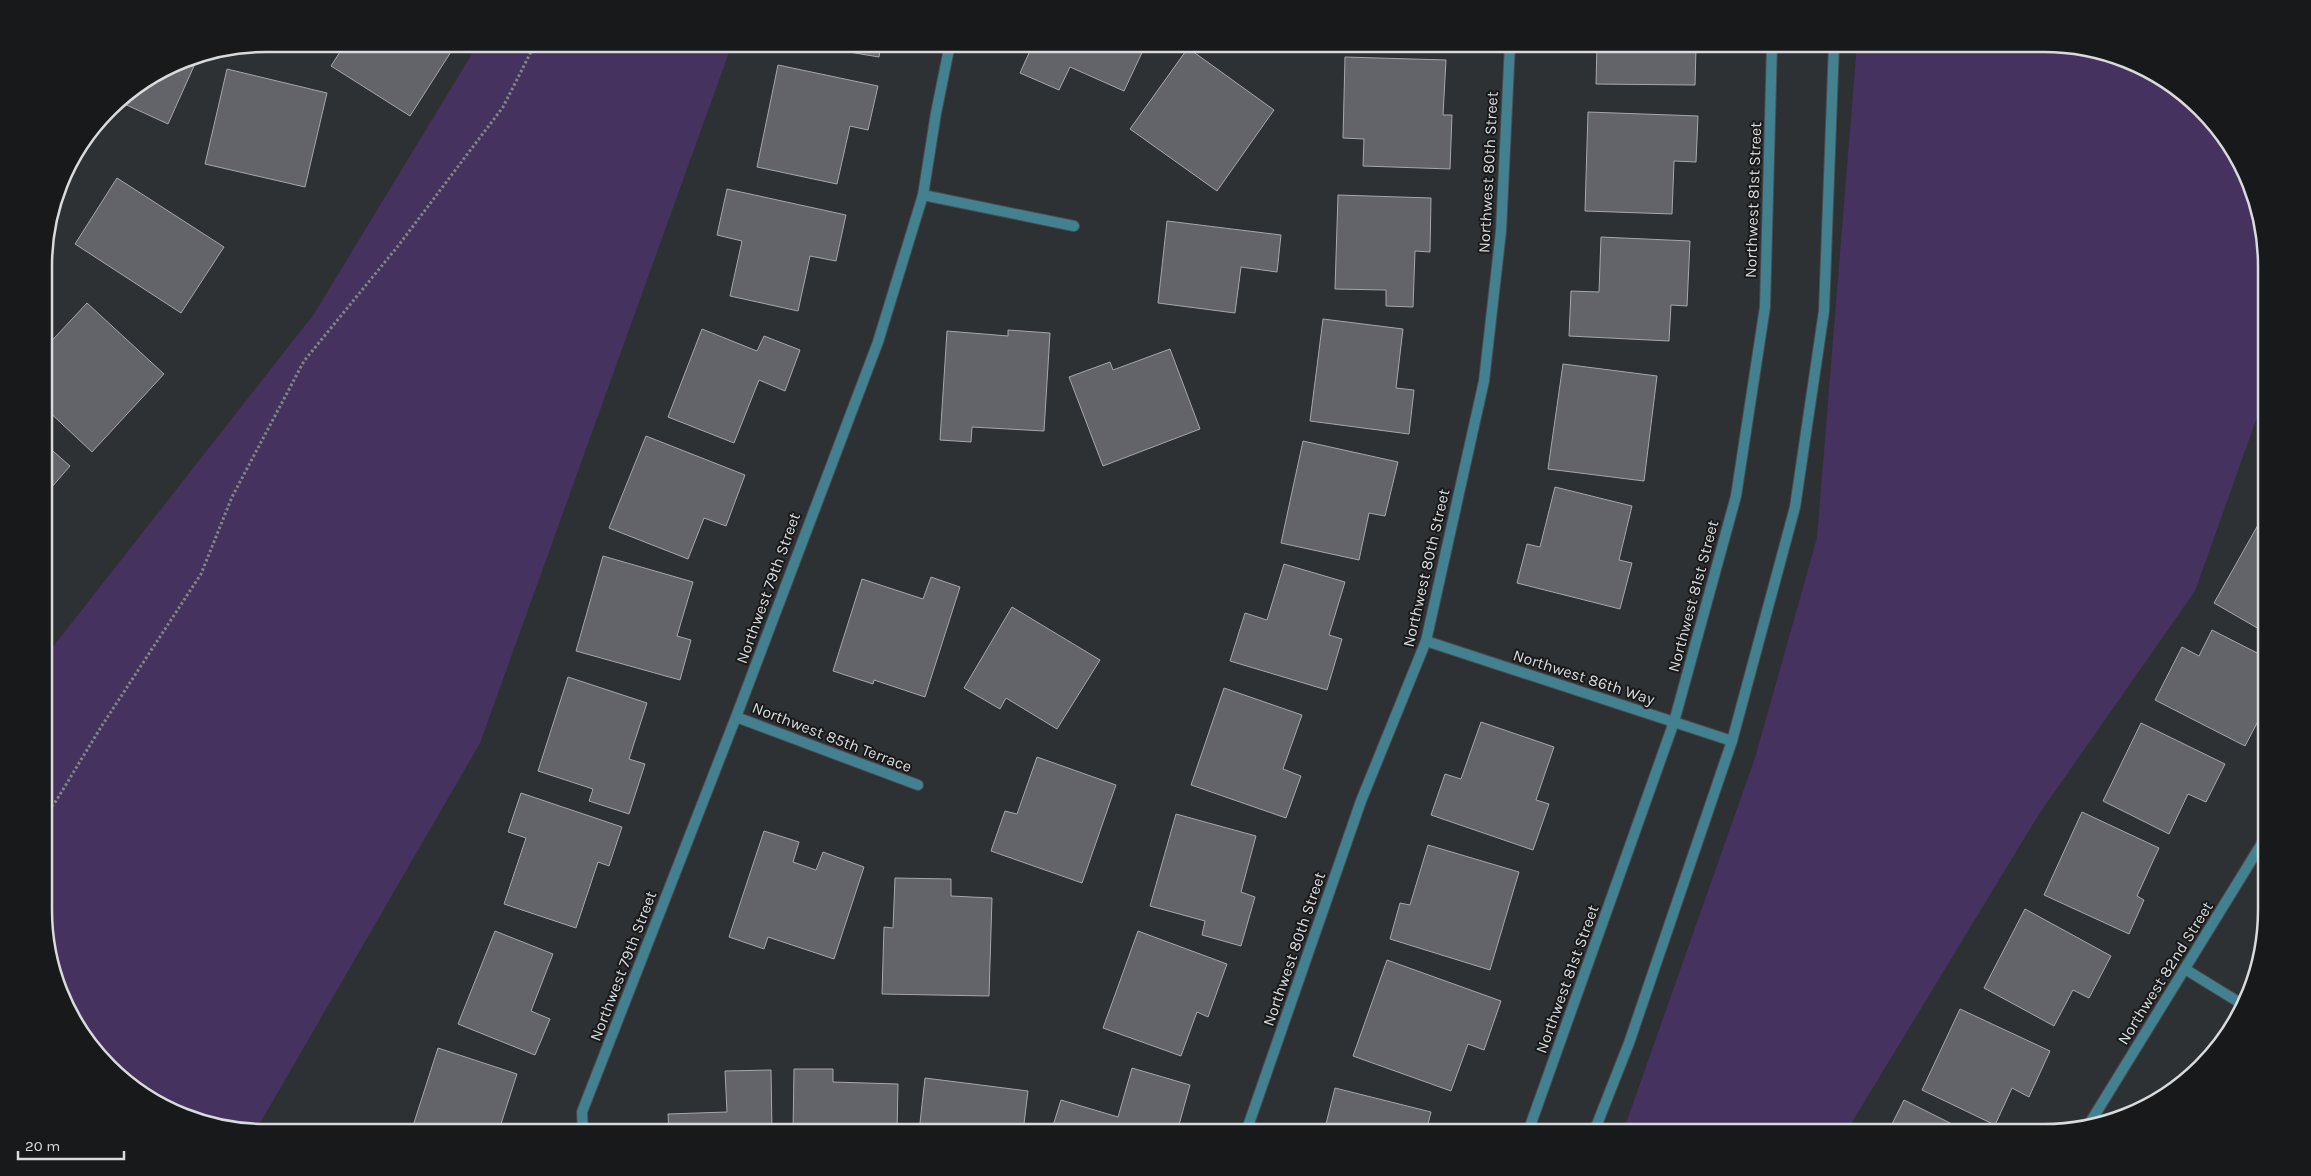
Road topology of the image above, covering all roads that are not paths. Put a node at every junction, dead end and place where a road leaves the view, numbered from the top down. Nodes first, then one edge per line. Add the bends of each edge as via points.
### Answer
1 (948, 52) edge
2 (1510, 52) edge
3 (1772, 52) edge
4 (1834, 52) edge
5 (923, 195) junction
6 (1074, 226) dead end
7 (1426, 641) junction
8 (736, 717) junction
9 (1674, 722) junction
10 (1732, 741) junction
11 (918, 785) dead end
12 (2258, 850) edge
13 (2185, 969) junction
14 (2237, 1001) edge
15 (2093, 1117) edge
16 (583, 1124) edge
17 (1249, 1124) edge
18 (1531, 1124) edge
19 (1597, 1124) edge

1 - 5 street, Northwest 79th Street
2 - 7 street, Northwest 80th Street via 1501,231 1484,381
3 - 9 street, Northwest 81st Street via 1765,307 1736,496
4 - 10 street via 1824,311 1795,506
5 - 6 street
5 - 8 street, Northwest 79th Street via 878,342
7 - 9 street, Northwest 86th Way
7 - 17 street, Northwest 80th Street via 1361,802
8 - 11 street, Northwest 85th Terrace
8 - 16 street, Northwest 79th Street via 582,1112
9 - 10 street, Northwest 86th Way
9 - 18 street, Northwest 81st Street
10 - 19 street via 1629,1042
12 - 13 street, Northwest 82nd Street
13 - 14 street
13 - 15 street, Northwest 82nd Street

